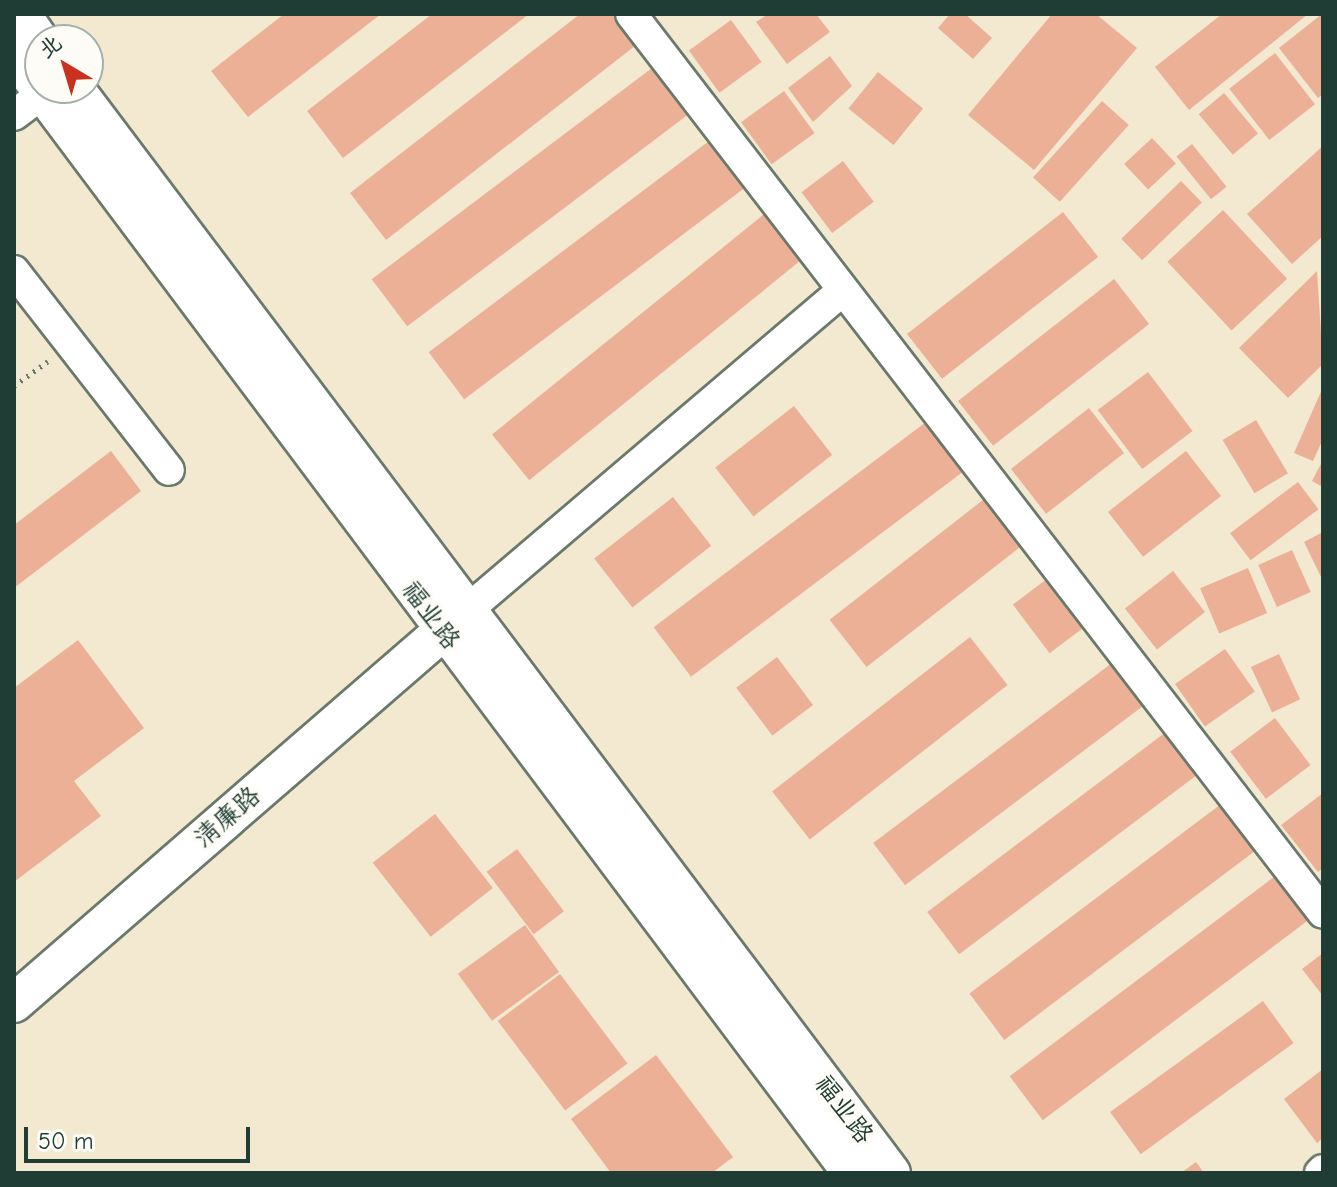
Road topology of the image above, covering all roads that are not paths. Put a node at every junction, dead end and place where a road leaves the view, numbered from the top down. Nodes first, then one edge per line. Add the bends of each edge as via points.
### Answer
1 (631, 14) edge
2 (51, 104) edge
3 (14, 271) edge
4 (842, 291) junction
5 (169, 470) dead end
6 (453, 623) junction
7 (1323, 913) edge
8 (14, 1003) edge
9 (852, 1173) edge
10 (891, 1173) edge

1 - 4 street
2 - 6 street, 福业路
3 - 5 street
4 - 6 street
4 - 7 street
6 - 8 street, 清廉路
6 - 9 street, 福业路
6 - 10 street, 福业路

